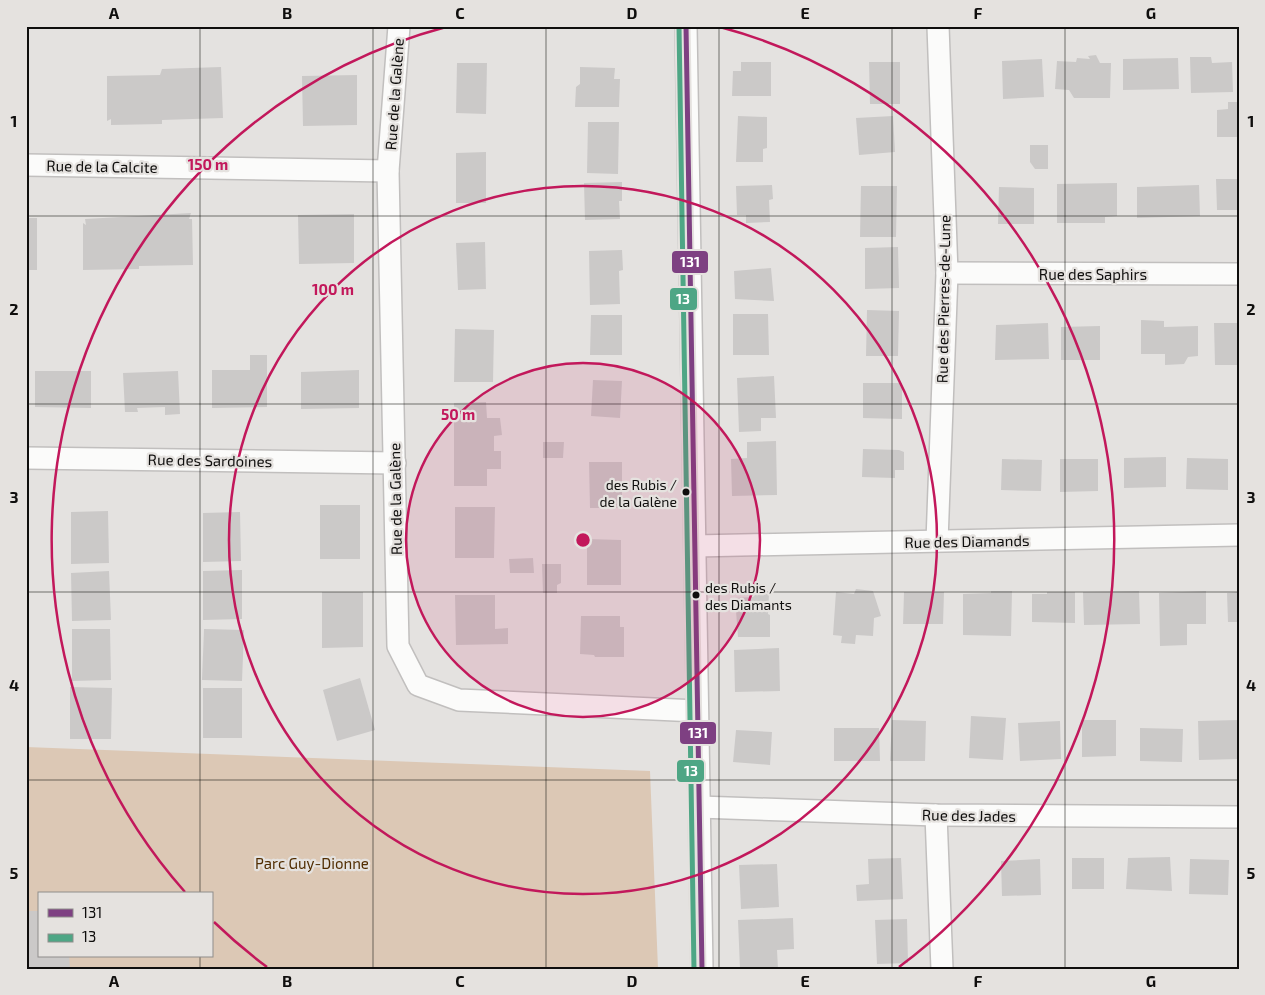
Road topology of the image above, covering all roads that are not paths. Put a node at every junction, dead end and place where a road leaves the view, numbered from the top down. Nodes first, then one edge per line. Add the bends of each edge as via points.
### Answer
1 (399, 26) edge
2 (686, 26) edge
3 (938, 26) edge
4 (26, 165) edge
5 (388, 171) junction
6 (947, 273) junction
7 (1239, 274) edge
8 (26, 458) edge
9 (395, 463) junction
10 (1239, 535) edge
11 (937, 541) junction
12 (695, 546) junction
13 (697, 711) junction
14 (699, 807) junction
15 (936, 815) junction
16 (1239, 816) edge
17 (702, 969) edge
18 (942, 969) edge

1 - 5 street, Rue de la Galène
2 - 12 street
3 - 6 street, Rue des Pierres-de-Lune
4 - 5 street, Rue de la Calcite
5 - 9 street, Rue de la Galène
6 - 7 street, Rue des Saphirs
6 - 11 street, Rue des Pierres-de-Lune
8 - 9 street, Rue des Sardoines
9 - 13 street, Rue de la Galène via 398,646 418,685 459,700
10 - 11 street, Rue des Diamands
11 - 12 street, Rue des Diamands
12 - 13 street
13 - 14 street
14 - 15 street, Rue des Jades
14 - 17 street
15 - 16 street, Rue des Jades
15 - 18 street

